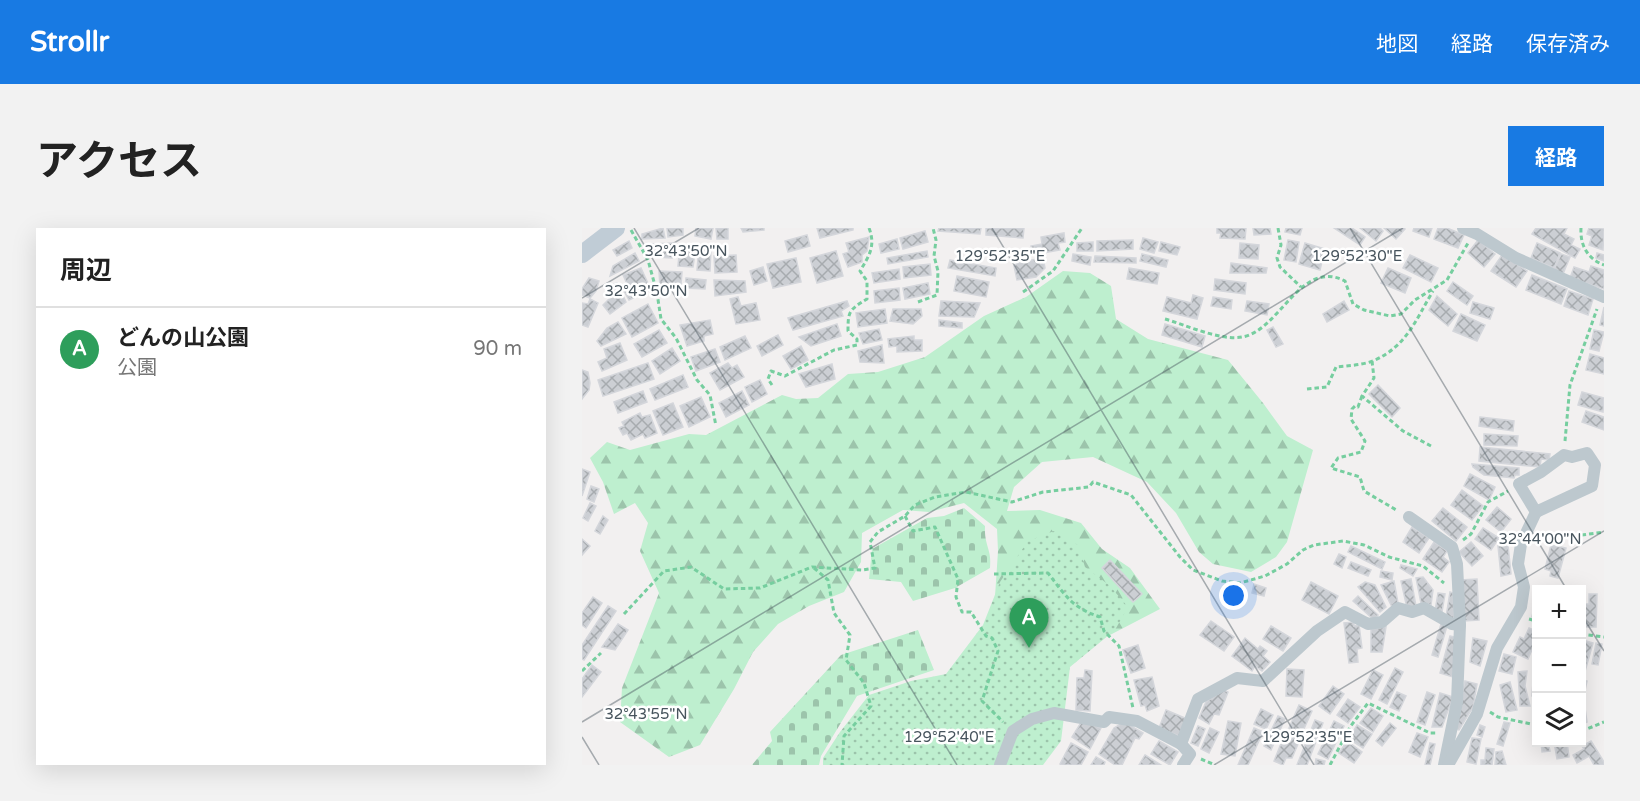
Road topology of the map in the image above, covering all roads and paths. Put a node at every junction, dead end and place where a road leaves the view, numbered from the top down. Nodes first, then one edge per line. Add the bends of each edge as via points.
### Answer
1 (616, 228) edge
2 (631, 228) edge
3 (869, 228) edge
4 (933, 228) edge
5 (1082, 228) edge
6 (1278, 228) edge
7 (1462, 228) edge
8 (1581, 228) edge
9 (1478, 234) junction
10 (582, 254) edge
11 (1604, 265) edge
12 (1301, 287) junction
13 (1434, 290) junction
14 (1023, 291) dead end
15 (1603, 296) edge
16 (918, 302) dead end
17 (1165, 319) dead end
18 (1372, 362) junction
19 (772, 385) dead end
20 (1307, 389) dead end
21 (1362, 396) junction
22 (716, 426) dead end
23 (1431, 446) dead end
24 (1564, 455) junction
25 (1519, 484) junction
26 (1536, 512) junction
27 (905, 516) junction
28 (1409, 517) joint
29 (1604, 532) edge
30 (1521, 544) junction
31 (1452, 548) junction
32 (812, 567) junction
33 (994, 574) dead end
34 (1457, 594) junction
35 (624, 614) dead end
36 (1460, 625) junction
37 (1586, 635) edge
38 (1604, 637) edge
39 (601, 653) dead end
40 (582, 671) edge
41 (1484, 690) junction
42 (1137, 721) junction
43 (1604, 722) edge
44 (1532, 723) edge
45 (1586, 729) edge
46 (1013, 731) junction
47 (1451, 732) junction
48 (1181, 744) junction
49 (842, 765) edge
50 (1000, 765) edge
51 (1183, 765) edge
52 (1330, 765) edge
53 (1444, 765) edge
54 (1448, 765) edge

1 - 10 street
2 - 22 path via 648,260 661,319 710,395
3 - 19 path via 873,244 860,271 867,281 867,299 848,314 848,331 857,339 857,345 834,350 785,376 771,371 768,379
4 - 16 path via 938,295
5 - 14 path via 1053,270
6 - 12 path via 1280,267
7 - 9 street
8 - 11 path via 1584,248 1592,261
9 - 13 path via 1466,246 1447,280
9 - 15 street via 1516,258
12 - 13 path via 1324,276 1336,277 1344,281 1353,304 1390,316 1401,314
12 - 17 path via 1269,321 1241,338 1219,336
13 - 18 path via 1408,335
15 - 24 path via 1570,385
18 - 20 path via 1335,367 1327,387
18 - 21 path via 1374,378
21 - 23 path via 1403,431
21 - 28 path via 1358,407 1352,409 1351,419 1365,441 1361,452 1338,458 1331,468 1360,477 1364,491
24 - 25 street
24 - 26 street via 1587,453 1595,465 1592,486
25 - 26 street
25 - 31 path via 1488,502 1471,534
26 - 30 street
27 - 32 path via 878,532 870,542 875,568
27 - 34 path via 915,505 935,497 966,492 1012,502 1043,492 1089,487 1093,482 1131,495 1193,570 1222,581 1240,583 1265,576 1314,545 1343,541 1423,566
27 - 46 path via 913,531 935,527 958,579 956,597 962,612 971,612 986,636 992,638 998,651 982,701
28 - 31 street
29 - 30 path
30 - 41 street via 1521,608 1497,648
31 - 34 street via 1457,564
32 - 35 path via 760,588 724,589 691,567 664,571
32 - 49 path via 828,580 834,613 850,635 846,660 864,683 871,706 844,736
33 - 42 path via 1048,573 1071,603 1100,617 1104,631 1119,646
34 - 36 street
36 - 47 street via 1457,702
36 - 48 street via 1424,608 1412,612 1398,608 1382,622 1368,624 1345,612 1317,631 1263,681 1238,678 1197,699
37 - 38 path
39 - 40 path
41 - 44 path via 1493,715
41 - 54 street via 1477,714
42 - 46 street via 1109,717 1104,722 1054,713 1032,719
42 - 48 street
43 - 45 path
46 - 50 street
47 - 52 path via 1430,733 1368,703
47 - 53 street
48 - 51 street via 1190,754

